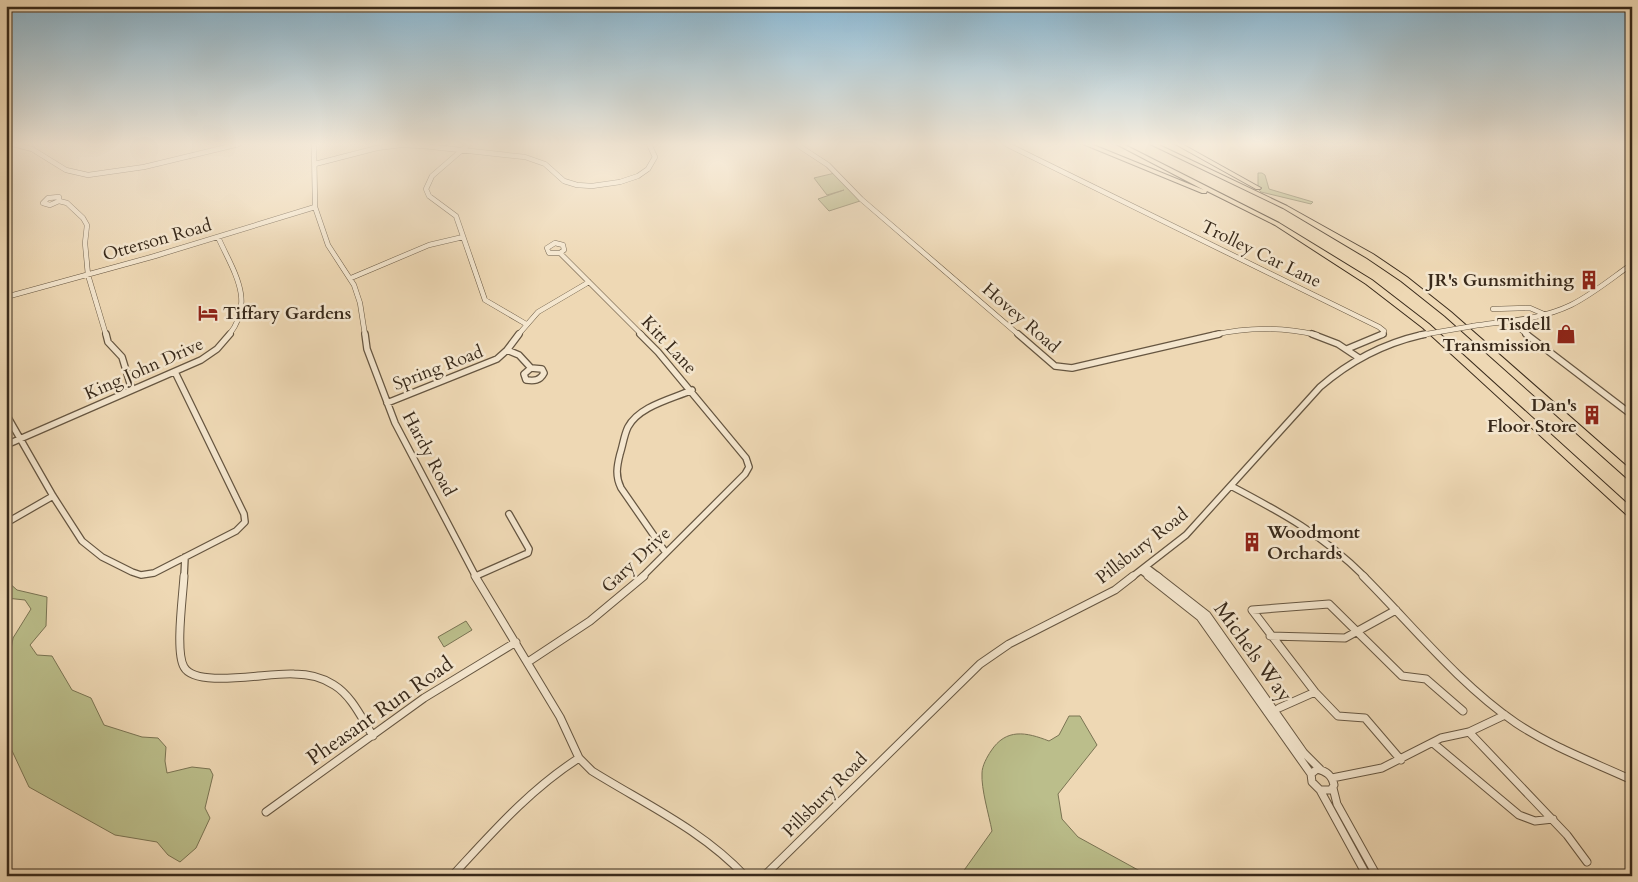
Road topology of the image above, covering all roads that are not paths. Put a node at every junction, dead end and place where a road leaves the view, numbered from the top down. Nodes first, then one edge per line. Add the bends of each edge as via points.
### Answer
1 (315, 185) edge
2 (428, 185) edge
3 (579, 185) edge
4 (598, 185) edge
5 (848, 185) edge
6 (1089, 185) edge
7 (1185, 185) edge
8 (1201, 185) edge
9 (1239, 185) edge
10 (1253, 185) edge
11 (59, 201) dead end
12 (315, 207) junction
13 (1270, 220) junction
14 (463, 236) junction
15 (218, 237) junction
16 (560, 253) dead end
17 (1632, 264) edge
18 (1385, 267) junction
19 (1626, 268) junction
20 (1632, 272) edge
21 (88, 275) junction
22 (351, 278) junction
23 (589, 282) junction
24 (6, 297) edge
25 (1493, 309) dead end
26 (1546, 314) junction
27 (1509, 321) junction
28 (526, 324) junction
29 (1347, 349) junction
30 (507, 350) junction
31 (1360, 358) junction
32 (531, 368) dead end
33 (175, 372) junction
34 (132, 390) junction
35 (692, 390) junction
36 (387, 402) junction
37 (6, 414) edge
38 (1632, 415) edge
39 (21, 439) junction
40 (6, 445) edge
41 (748, 464) joint
42 (1632, 477) edge
43 (1231, 486) junction
44 (53, 496) junction
45 (509, 514) dead end
46 (1632, 514) edge
47 (6, 523) edge
48 (666, 553) junction
49 (185, 557) junction
50 (1144, 569) junction
51 (476, 576) junction
52 (1396, 610) junction
53 (1358, 631) junction
54 (1270, 636) junction
55 (516, 642) junction
56 (528, 662) junction
57 (1314, 692) junction
58 (1279, 708) dead end
59 (1463, 712) dead end
60 (1505, 715) junction
61 (1469, 732) junction
62 (373, 736) junction
63 (1433, 743) junction
64 (579, 758) junction
65 (1401, 760) junction
66 (1320, 769) junction
67 (1311, 774) junction
68 (1332, 778) junction
69 (1632, 780) edge
70 (1333, 788) junction
71 (1320, 790) junction
72 (266, 812) dead end
73 (1553, 819) junction
74 (1587, 862) dead end
75 (452, 876) edge
76 (745, 876) edge
77 (764, 876) edge
78 (1367, 876) edge
79 (1377, 876) edge

1 - 12 street, Hardy Road
2 - 14 street via 429,196 456,216
3 - 4 street
5 - 29 street, Hovey Road via 1055,366 1072,368 1245,329 1317,336
6 - 29 street, Trolley Car Lane via 1384,331 1382,336
7 - 13 highway
8 - 13 highway
9 - 18 highway via 1334,234
10 - 18 highway via 1342,234
11 - 21 street via 83,218 87,225
12 - 15 street, Otterson Road
12 - 22 street, Hardy Road via 328,245
13 - 46 highway via 1348,267 1404,308
14 - 22 street via 429,245
14 - 28 street via 485,300
15 - 21 street, Otterson Road
15 - 33 street, King John Drive via 242,294 243,308 215,352
16 - 23 street, Kitt Lane
17 - 19 street, Pillsbury Road
18 - 42 highway via 1448,314
19 - 20 street
19 - 26 street, Pillsbury Road via 1575,303
21 - 24 street, Otterson Road
21 - 34 street via 108,342 122,357
22 - 36 street, Hardy Road via 360,303 367,349
23 - 28 street, Spring Road via 543,308
23 - 35 street, Kitt Lane
25 - 26 street via 1530,308
26 - 27 street, Pillsbury Road
27 - 31 street, Pillsbury Road, bridge via 1393,341
27 - 38 street
28 - 30 street, Spring Road
29 - 31 street, Hovey Road
30 - 32 street via 519,355
30 - 36 street, Spring Road via 493,362
31 - 43 street, Pillsbury Road via 1320,387
33 - 34 street, King John Drive
33 - 49 street via 245,522 236,531
34 - 39 street, King John Drive
35 - 41 street, Kitt Lane
35 - 48 street via 632,421 616,467 621,488
36 - 51 street, Hardy Road via 399,433
37 - 39 street
39 - 40 street, King John Drive
39 - 44 street
41 - 48 street, Gary Drive via 745,474
43 - 50 street, Pillsbury Road via 1186,535
43 - 52 street via 1314,533 1334,548
44 - 47 street
44 - 49 street via 82,541 102,557 132,572 154,573
45 - 51 street via 529,549 528,553
48 - 56 street, Gary Drive via 597,616
49 - 62 street via 180,654 187,672 215,679 297,674 316,677 336,686
50 - 66 street, Michels Way via 1207,614 1304,752
50 - 67 street, Michels Way via 1200,618
50 - 77 street, Pillsbury Road via 1115,590 1010,644 980,664
51 - 55 street, Hardy Road
52 - 53 street
52 - 60 street via 1472,688
53 - 54 street via 1345,638
53 - 54 street via 1328,604 1252,610
53 - 59 street via 1402,676 1426,679
54 - 57 street
55 - 56 street, Hardy Road
55 - 62 street, Pheasant Run Road via 424,698
56 - 64 street, Hardy Road
57 - 58 street
57 - 65 street via 1338,716 1365,718
60 - 61 street
60 - 69 street via 1556,744
61 - 63 street
61 - 73 street
62 - 72 street, Pheasant Run Road
63 - 65 street
63 - 73 street via 1519,815 1532,822
64 - 75 street via 526,796
64 - 76 street via 592,771 722,853
65 - 68 street
66 - 67 street
66 - 68 street
67 - 71 street via 1312,782
68 - 70 street
70 - 71 street
70 - 79 street via 1337,804
71 - 78 street
73 - 74 street

